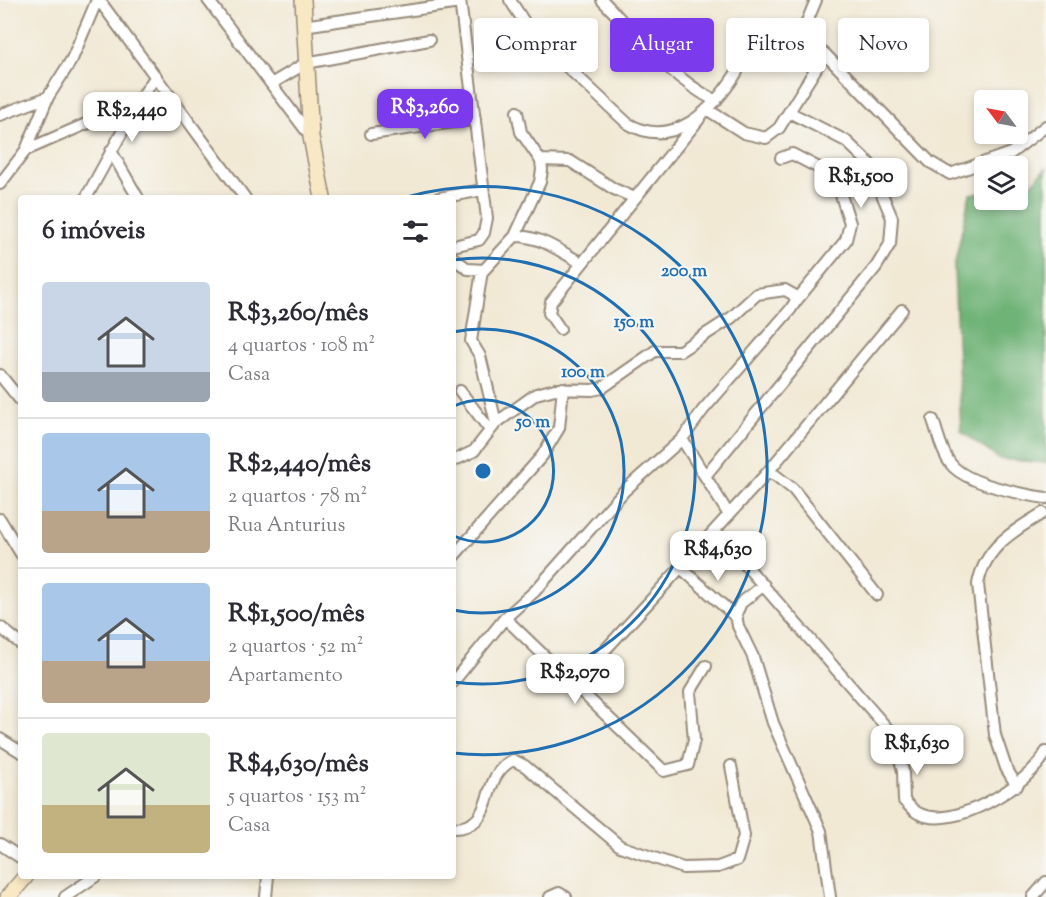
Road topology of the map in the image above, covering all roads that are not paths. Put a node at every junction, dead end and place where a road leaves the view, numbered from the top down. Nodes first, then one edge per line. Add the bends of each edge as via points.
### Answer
1 (98, 0) edge
2 (208, 0) edge
3 (303, 0) edge
4 (510, 0) edge
5 (602, 0) edge
6 (816, 0) edge
7 (460, 1) edge
8 (808, 18) edge
9 (303, 26) junction
10 (429, 40) dead end
11 (826, 55) edge
12 (306, 63) junction
13 (737, 72) dead end
14 (814, 72) edge
15 (156, 76) junction
16 (271, 84) junction
17 (48, 97) junction
18 (139, 101) junction
19 (716, 101) junction
20 (517, 112) dead end
21 (705, 112) junction
22 (789, 112) junction
23 (0, 115) edge
24 (475, 118) junction
25 (1046, 126) edge
26 (371, 134) dead end
27 (311, 137) junction
28 (26, 150) junction
29 (111, 151) junction
30 (782, 158) dead end
31 (540, 160) junction
32 (0, 184) edge
33 (483, 190) junction
34 (88, 195) edge
35 (136, 195) edge
36 (243, 195) edge
37 (322, 195) edge
38 (456, 195) edge
39 (635, 198) junction
40 (515, 236) junction
41 (456, 246) edge
42 (456, 260) edge
43 (580, 263) junction
44 (482, 271) junction
45 (796, 301) junction
46 (902, 310) dead end
47 (560, 329) dead end
48 (0, 375) edge
49 (563, 388) junction
50 (460, 391) dead end
51 (18, 397) edge
52 (933, 420) dead end
53 (493, 427) junction
54 (682, 439) junction
55 (456, 460) edge
56 (767, 473) junction
57 (705, 476) junction
58 (1041, 497) edge
59 (729, 514) junction
60 (1045, 515) edge
61 (0, 519) edge
62 (715, 530) junction
63 (18, 549) edge
64 (456, 553) edge
65 (680, 567) junction
66 (764, 585) junction
67 (877, 596) dead end
68 (505, 618) junction
69 (737, 618) junction
70 (0, 627) edge
71 (18, 642) edge
72 (706, 666) dead end
73 (456, 678) edge
74 (570, 681) junction
75 (0, 739) edge
76 (18, 750) edge
77 (1046, 752) edge
78 (731, 765) dead end
79 (1017, 786) junction
80 (456, 828) edge
81 (0, 844) edge
82 (18, 856) edge
83 (23, 879) edge
84 (92, 879) edge
85 (268, 879) edge
86 (1046, 882) edge
87 (8, 897) edge
88 (65, 897) edge
89 (266, 897) edge
90 (550, 897) edge
91 (566, 897) edge
92 (830, 897) edge
93 (1032, 897) edge

1 - 15 street
1 - 17 street via 77,48
2 - 16 street
3 - 9 street
4 - 21 street via 532,34 639,130 663,132
5 - 19 street via 696,89
6 - 8 street
7 - 9 street
7 - 24 street
9 - 12 street
10 - 12 street
11 - 25 street via 930,162 950,174 1011,153
12 - 16 street
12 - 27 street
13 - 19 street
14 - 22 street
15 - 18 street
15 - 36 street
16 - 27 street
17 - 23 street
17 - 28 street
18 - 28 street
18 - 29 street
19 - 21 street
20 - 31 street via 521,132
21 - 22 street via 759,138 766,138 779,128
21 - 39 street
22 - 57 street via 846,141 869,164 892,218 890,244 876,267
24 - 26 street
24 - 33 street
27 - 37 street
28 - 32 street
29 - 34 street
29 - 35 street
30 - 45 street via 792,154 818,167 838,186 850,224 846,240
31 - 39 street via 570,161
31 - 40 street via 540,182
33 - 38 street
33 - 41 street via 487,218 484,233 471,244
39 - 43 street
40 - 43 street via 539,240
40 - 44 street
42 - 44 street via 468,269
43 - 47 street via 549,307
44 - 53 street via 471,341 480,356
45 - 49 street via 785,290 758,294 731,318 680,351 655,351 602,388
45 - 54 street
46 - 56 street
48 - 51 street
49 - 53 street via 536,394
49 - 64 street via 559,428 542,456
50 - 53 street
52 - 58 street via 957,471 969,478
53 - 55 street via 474,451
54 - 57 street
54 - 68 street via 625,490 535,591
56 - 59 street
56 - 67 street via 793,489
57 - 59 street
58 - 60 street
59 - 62 street
60 - 79 street via 997,544 981,569 978,584 995,735
61 - 63 street
62 - 65 street
62 - 66 street
65 - 69 street
65 - 74 street via 596,660
66 - 69 street via 741,603
66 - 79 street via 893,735 903,771 904,801 918,814 942,816 981,805
68 - 73 street
68 - 74 street
69 - 92 street via 773,723 821,831
70 - 71 street
72 - 74 street via 690,692 694,740 688,765 664,771
75 - 76 street
77 - 79 street
78 - 80 street via 744,836 737,860 718,867 683,868 620,846 513,760 496,775 477,822 469,828
81 - 82 street
83 - 87 street
84 - 88 street
85 - 89 street
86 - 93 street
90 - 91 street via 559,893

